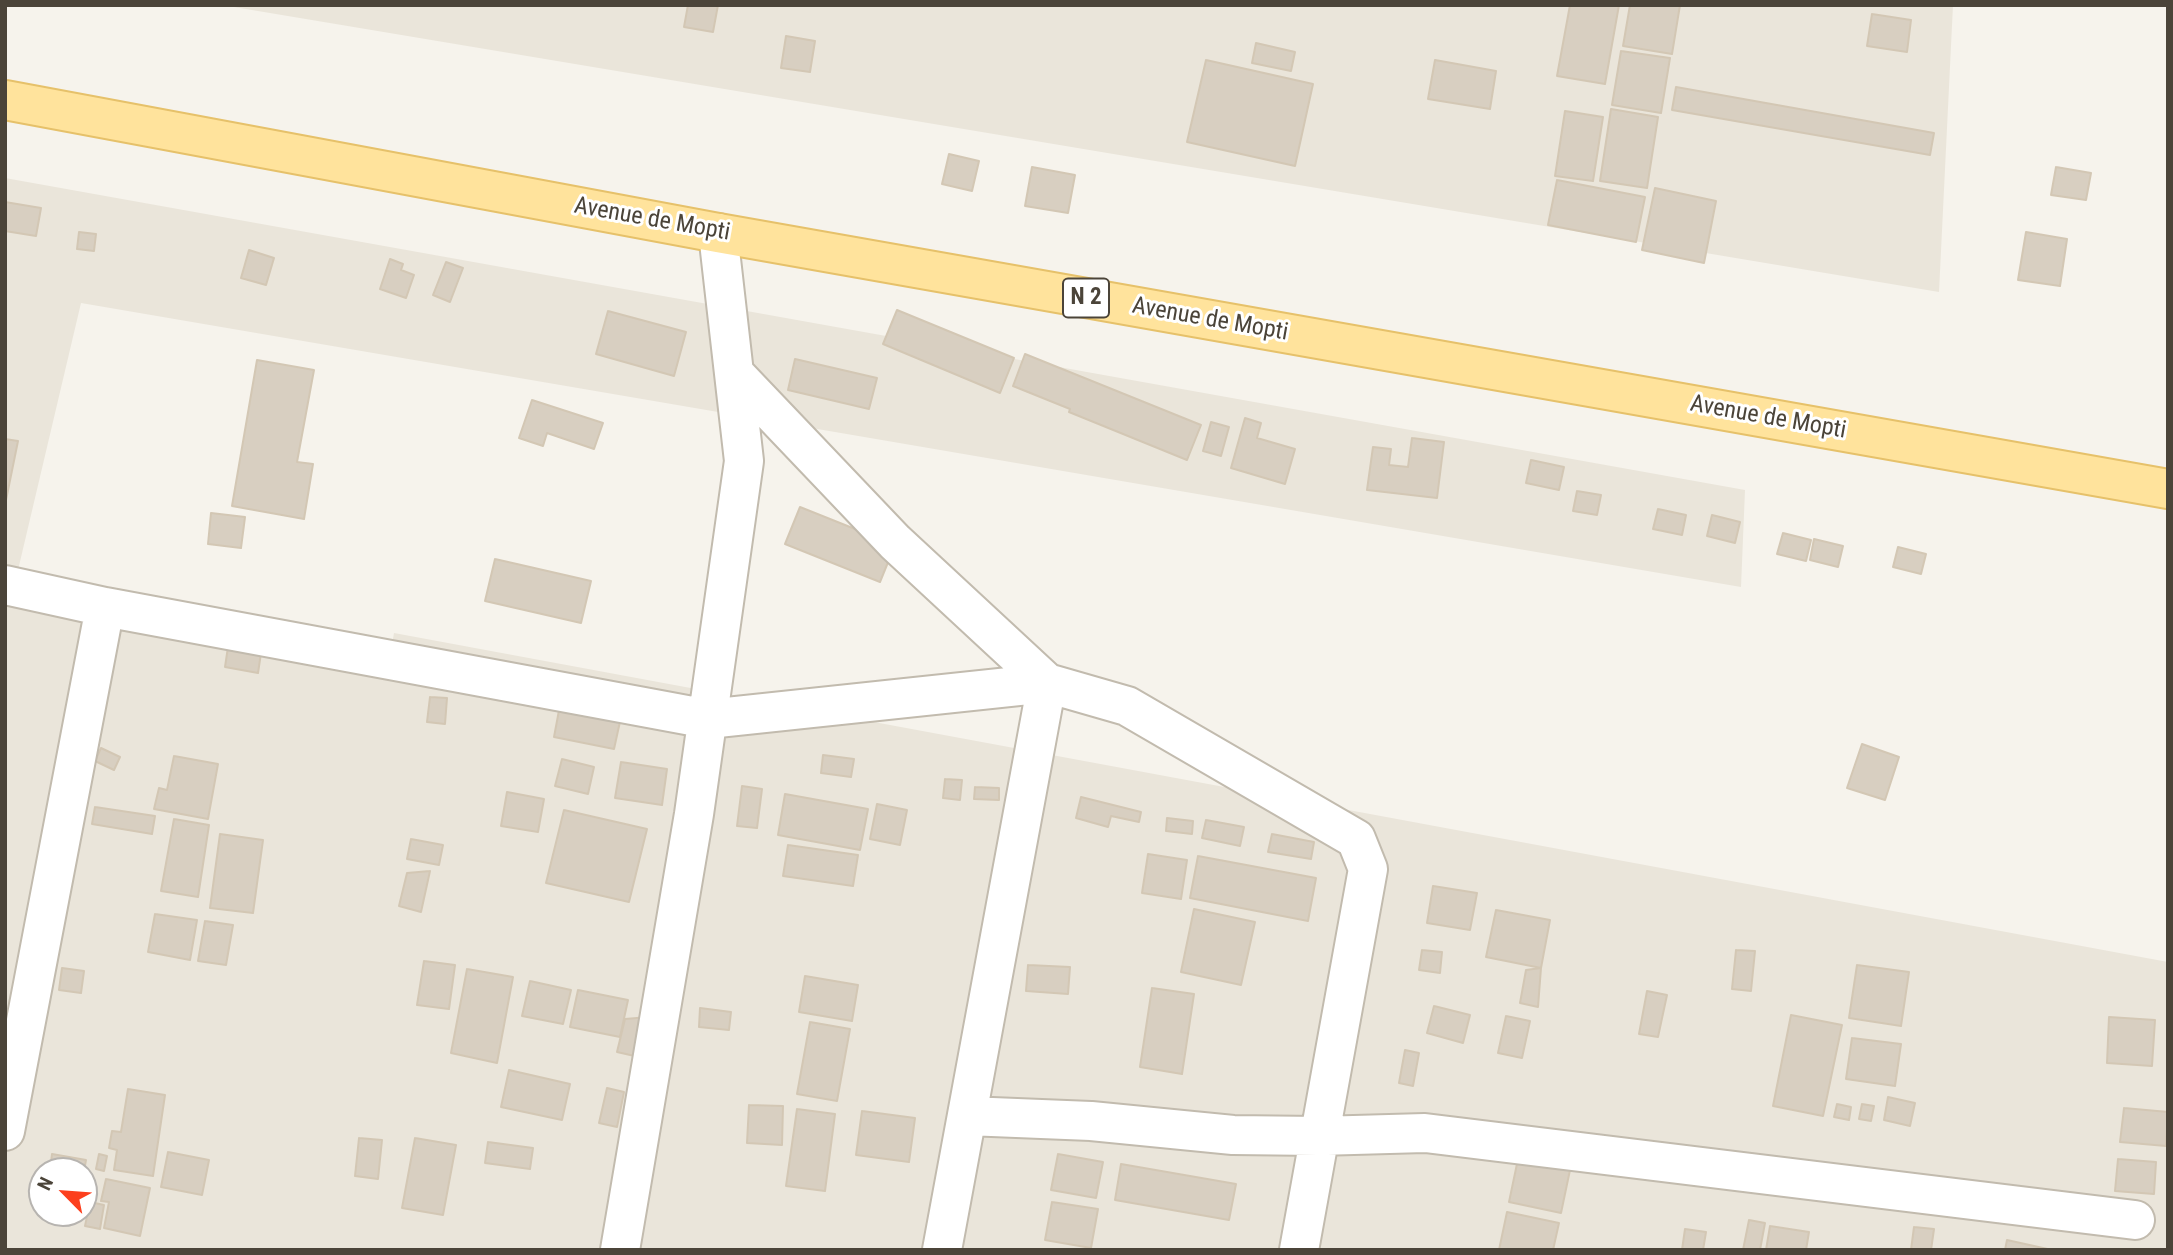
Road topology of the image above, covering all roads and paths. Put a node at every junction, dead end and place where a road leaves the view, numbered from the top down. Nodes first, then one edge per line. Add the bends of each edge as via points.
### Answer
1 (5, 100) edge
2 (718, 233) junction
3 (734, 373) junction
4 (2168, 489) edge
5 (5, 585) edge
6 (105, 607) junction
7 (1046, 683) junction
8 (708, 719) junction
9 (967, 1116) junction
10 (5, 1131) edge
11 (1318, 1136) junction
12 (2135, 1220) dead end
13 (620, 1250) edge
14 (942, 1250) edge
15 (1299, 1250) edge

1 - 2 main road, Avenue de Mopti / N 2
2 - 3 street
2 - 4 main road, Avenue de Mopti / N 2
3 - 7 street via 895,542
3 - 8 street via 744,461
5 - 6 street
6 - 8 street
6 - 10 street
7 - 8 street
7 - 9 street
7 - 11 street via 1127,706 1356,839 1368,869
8 - 13 street
9 - 11 street via 1091,1121 1233,1135
9 - 14 street
11 - 12 street via 1425,1133
11 - 15 street

